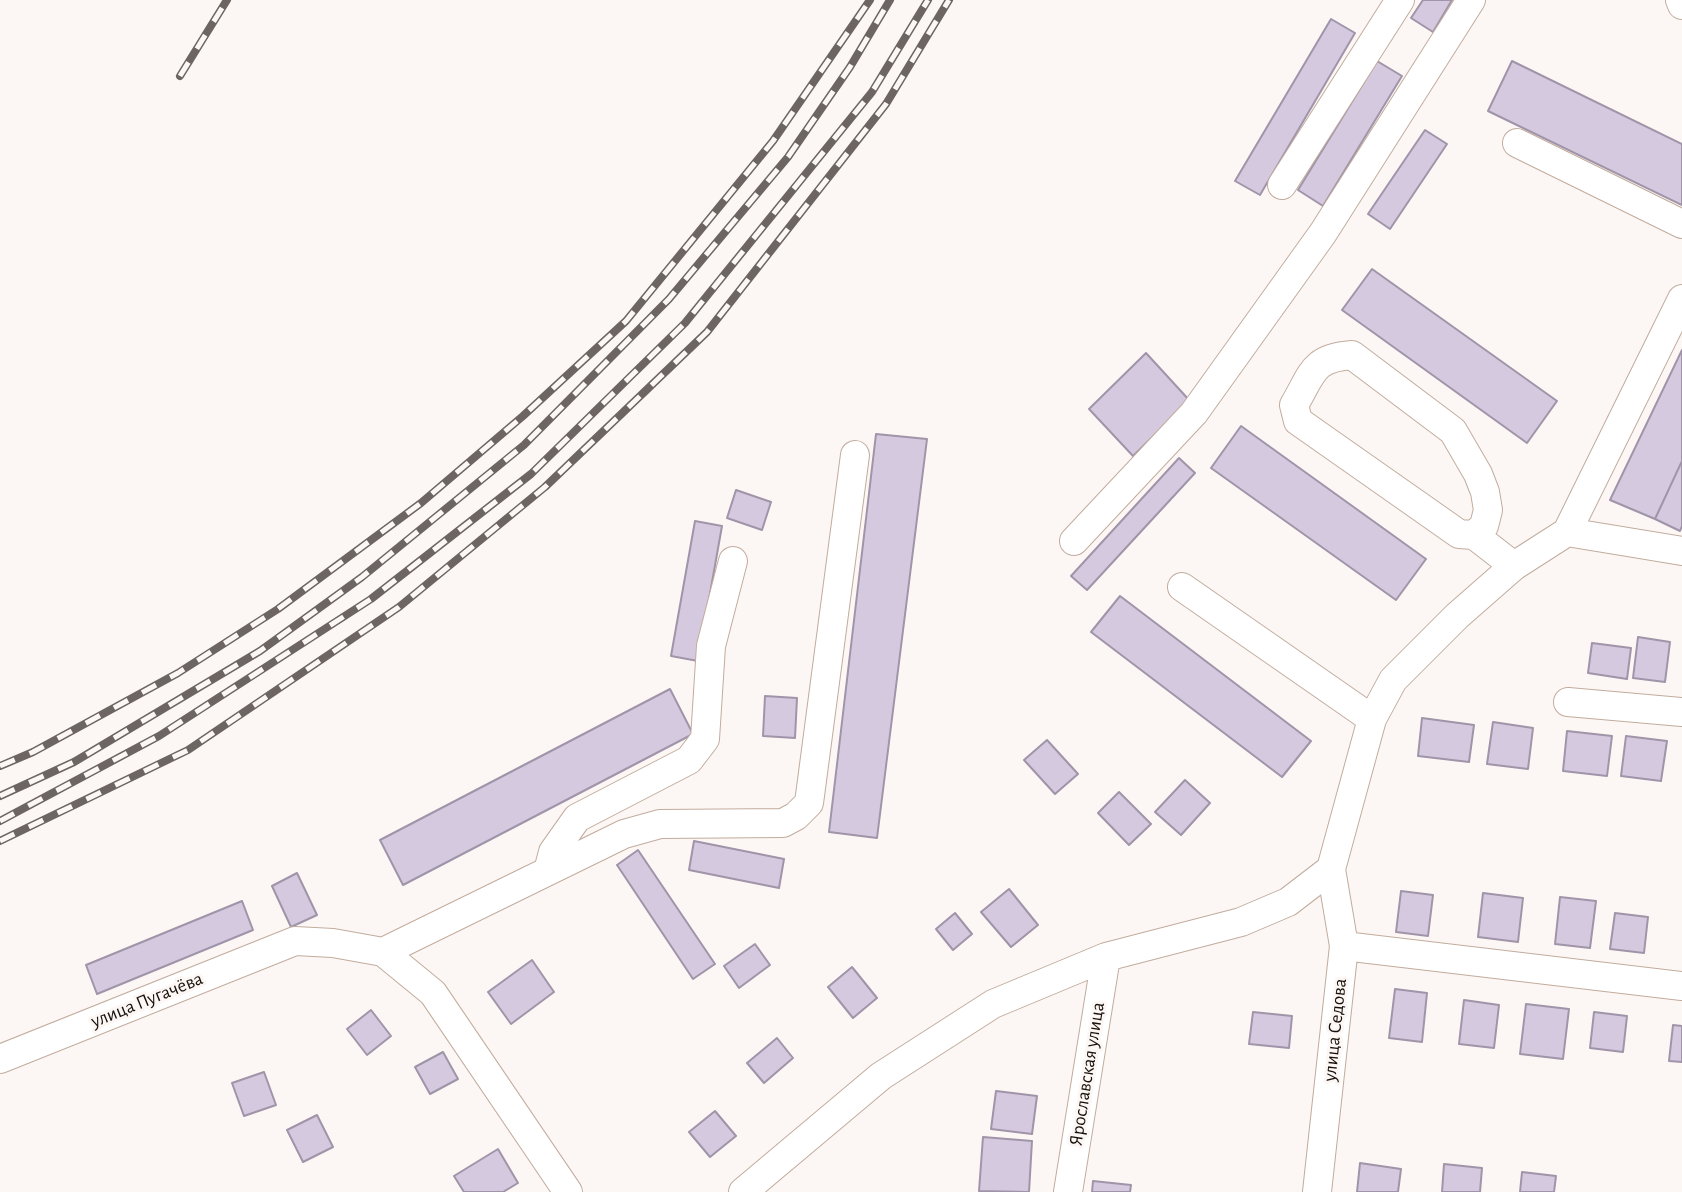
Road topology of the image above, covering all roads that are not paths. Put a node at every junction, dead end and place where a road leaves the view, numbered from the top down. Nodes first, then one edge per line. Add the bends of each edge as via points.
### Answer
1 (1400, 0) edge
2 (1471, 0) edge
3 (1680, 0) edge
4 (1682, 5) edge
5 (1517, 143) dead end
6 (1282, 185) dead end
7 (1682, 224) edge
8 (1682, 299) edge
9 (855, 455) dead end
10 (1567, 532) junction
11 (1474, 535) junction
12 (1074, 541) dead end
13 (1682, 551) edge
14 (733, 561) dead end
15 (1514, 566) junction
16 (1182, 587) dead end
17 (1568, 702) dead end
18 (1682, 712) edge
19 (1372, 719) junction
20 (1331, 869) junction
21 (548, 871) junction
22 (1344, 946) junction
23 (383, 952) junction
24 (1106, 957) junction
25 (1682, 986) edge
26 (0, 1059) edge
27 (568, 1192) edge
28 (743, 1192) edge
29 (1068, 1192) edge
30 (1317, 1192) edge

1 - 6 street
2 - 12 street via 1323,233 1194,413
3 - 4 street
5 - 7 street
8 - 10 street
9 - 21 street via 809,803 783,823 660,824 624,834
10 - 13 street
10 - 15 street
11 - 11 street via 1459,534 1298,421 1294,405 1319,363 1352,355 1453,431 1478,474 1489,510 1484,526
11 - 15 street
14 - 21 street via 711,646 705,739 689,760 577,818 554,852
15 - 19 street via 1393,680
16 - 19 street
17 - 18 street
19 - 20 street
20 - 22 street, улица Седова
20 - 24 street via 1288,902 1241,922
21 - 23 street
22 - 25 street
22 - 30 street, улица Седова
23 - 26 street, улица Пугачёва via 295,941
23 - 27 street via 433,993
24 - 28 street via 993,1004 881,1076
24 - 29 street, Ярославская улица

